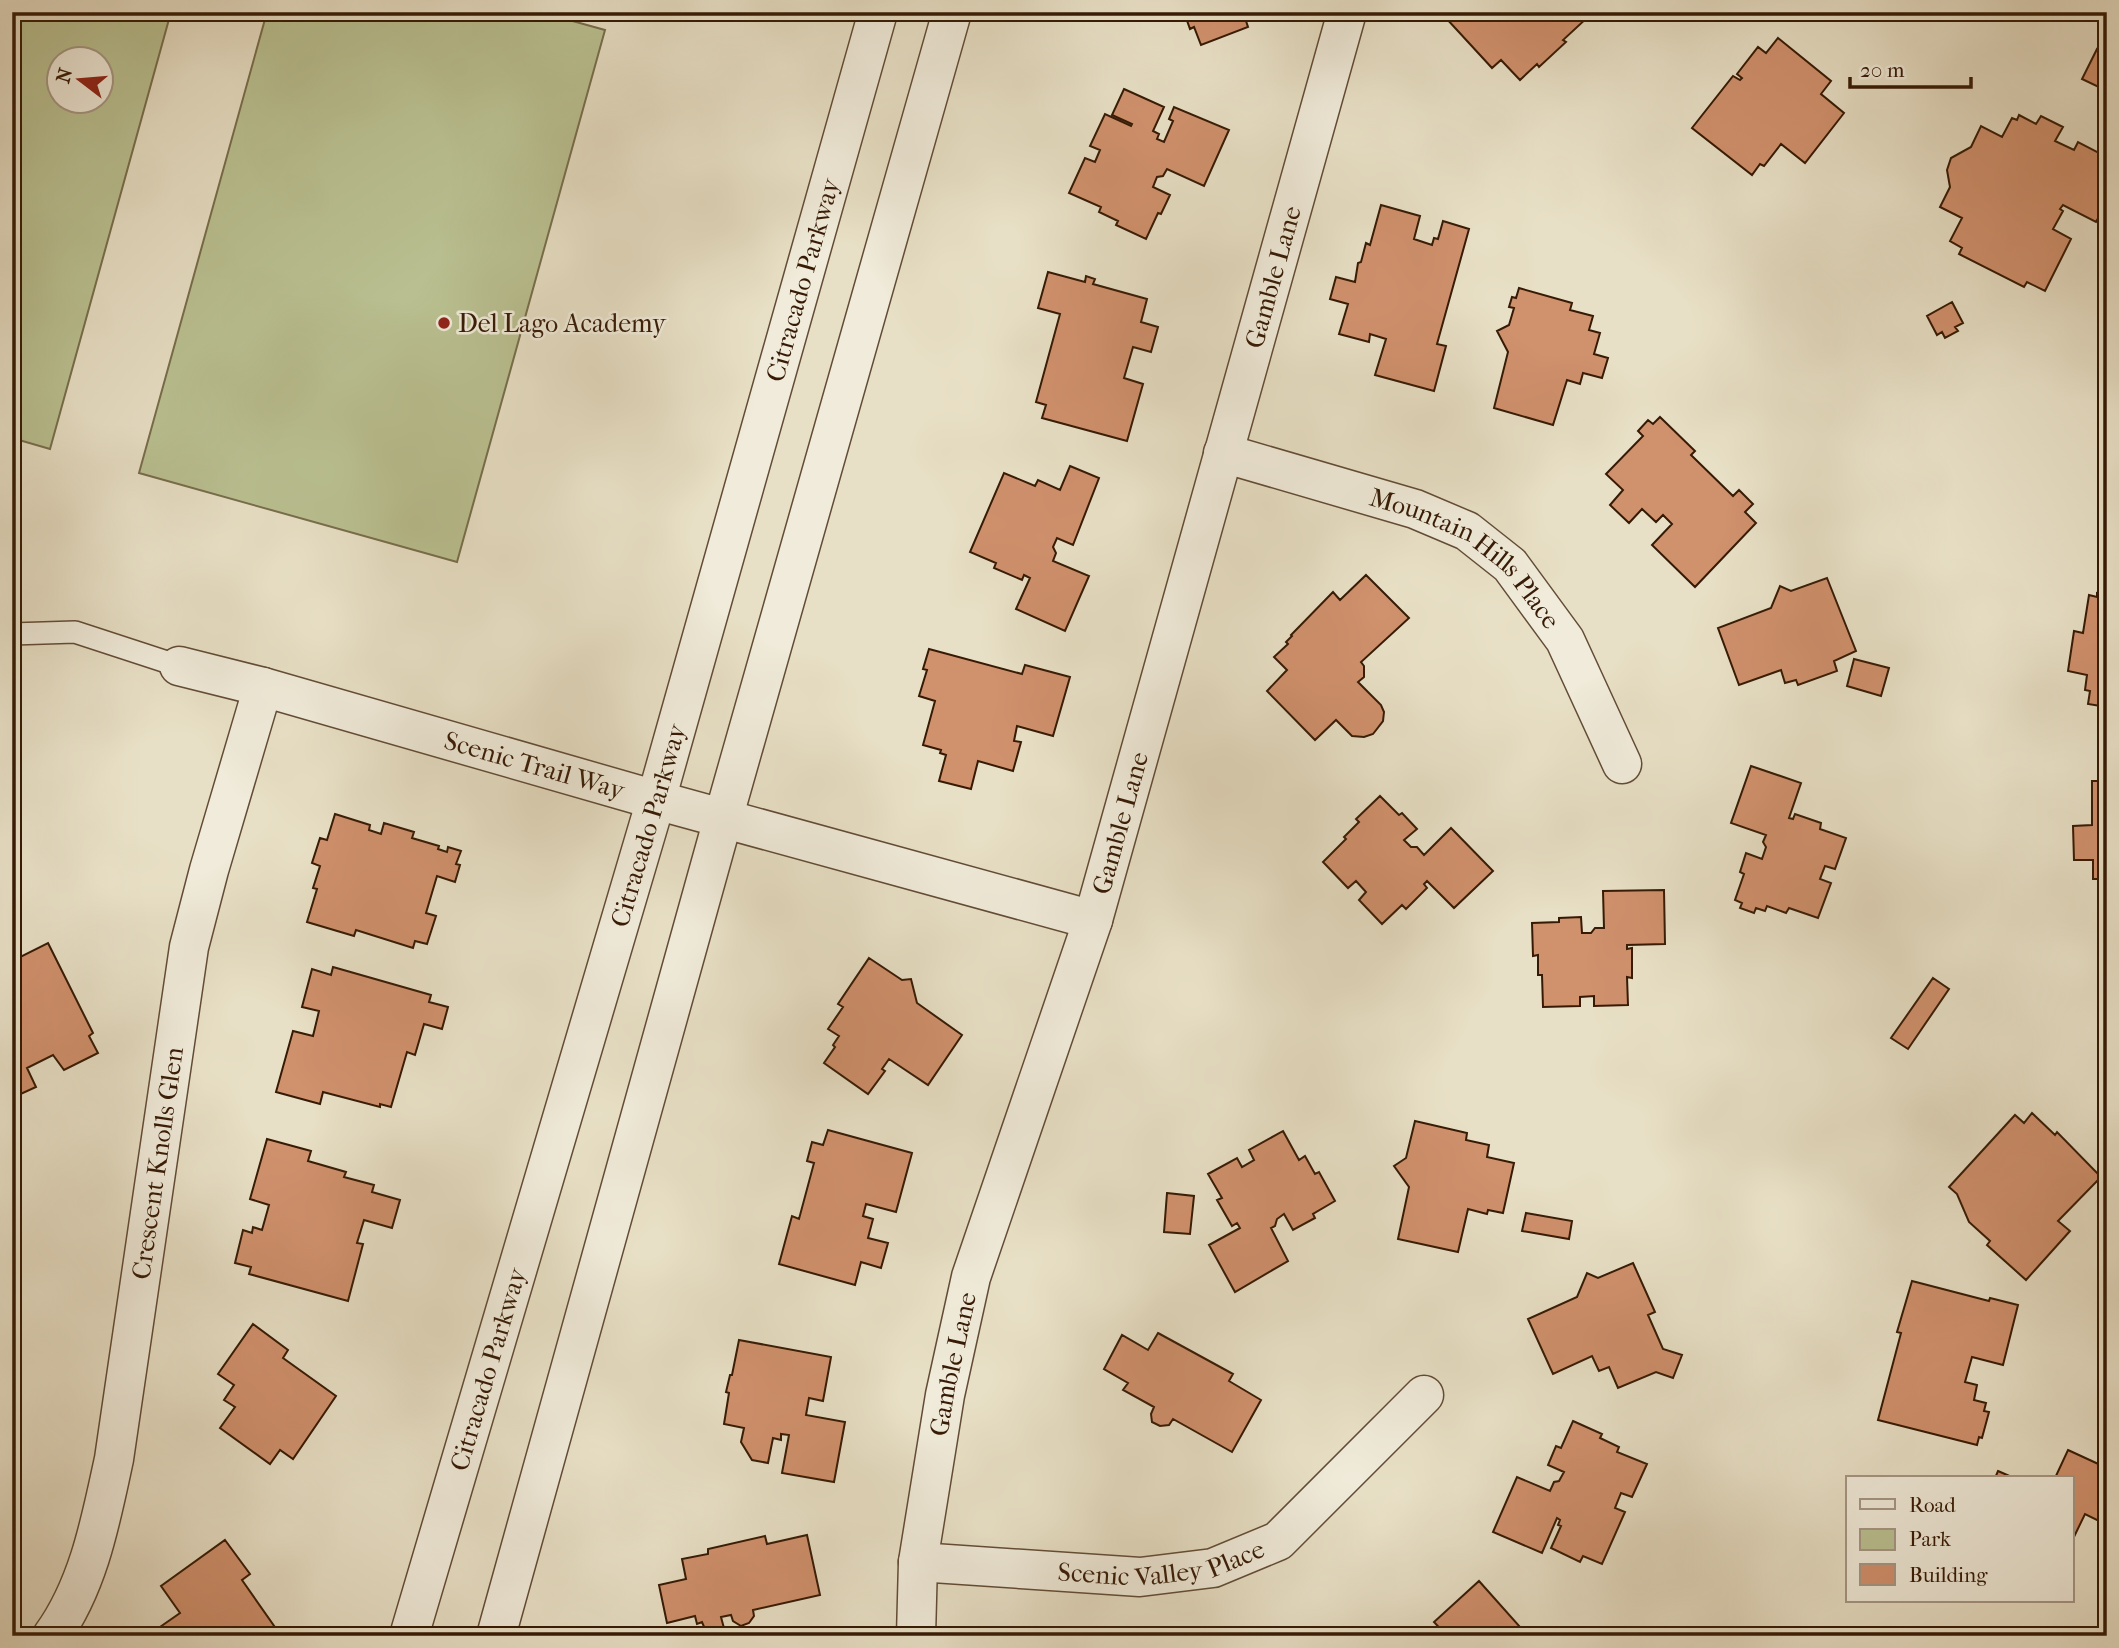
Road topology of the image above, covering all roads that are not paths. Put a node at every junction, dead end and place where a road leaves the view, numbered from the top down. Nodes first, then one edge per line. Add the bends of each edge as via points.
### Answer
1 (878, 12) edge
2 (952, 12) edge
3 (1347, 12) edge
4 (1223, 453) junction
5 (12, 634) edge
6 (179, 666) joint
7 (262, 687) junction
8 (1622, 764) dead end
9 (656, 800) junction
10 (723, 819) junction
11 (1093, 920) junction
12 (1424, 1395) dead end
13 (918, 1562) junction
14 (52, 1636) edge
15 (409, 1636) edge
16 (496, 1636) edge
17 (916, 1636) edge

1 - 9 street, Citracado Parkway
2 - 10 street
3 - 4 street, Gamble Lane
4 - 8 street, Mountain Hills Place via 1415,509 1467,531 1510,565 1565,640
4 - 11 street, Gamble Lane
5 - 6 lane via 75,632
6 - 7 street, Scenic Trail Way
7 - 9 street, Scenic Trail Way
7 - 14 street, Crescent Knolls Glen via 189,947 114,1459 101,1518 84,1574
9 - 10 street, Scenic Trail Way
9 - 15 street, Citracado Parkway
10 - 11 street, Scenic Trail Way
10 - 16 street
11 - 13 street, Gamble Lane via 971,1277 945,1395
12 - 13 street, Scenic Valley Place via 1278,1541 1213,1568 1140,1577
13 - 17 street, Gamble Lane

